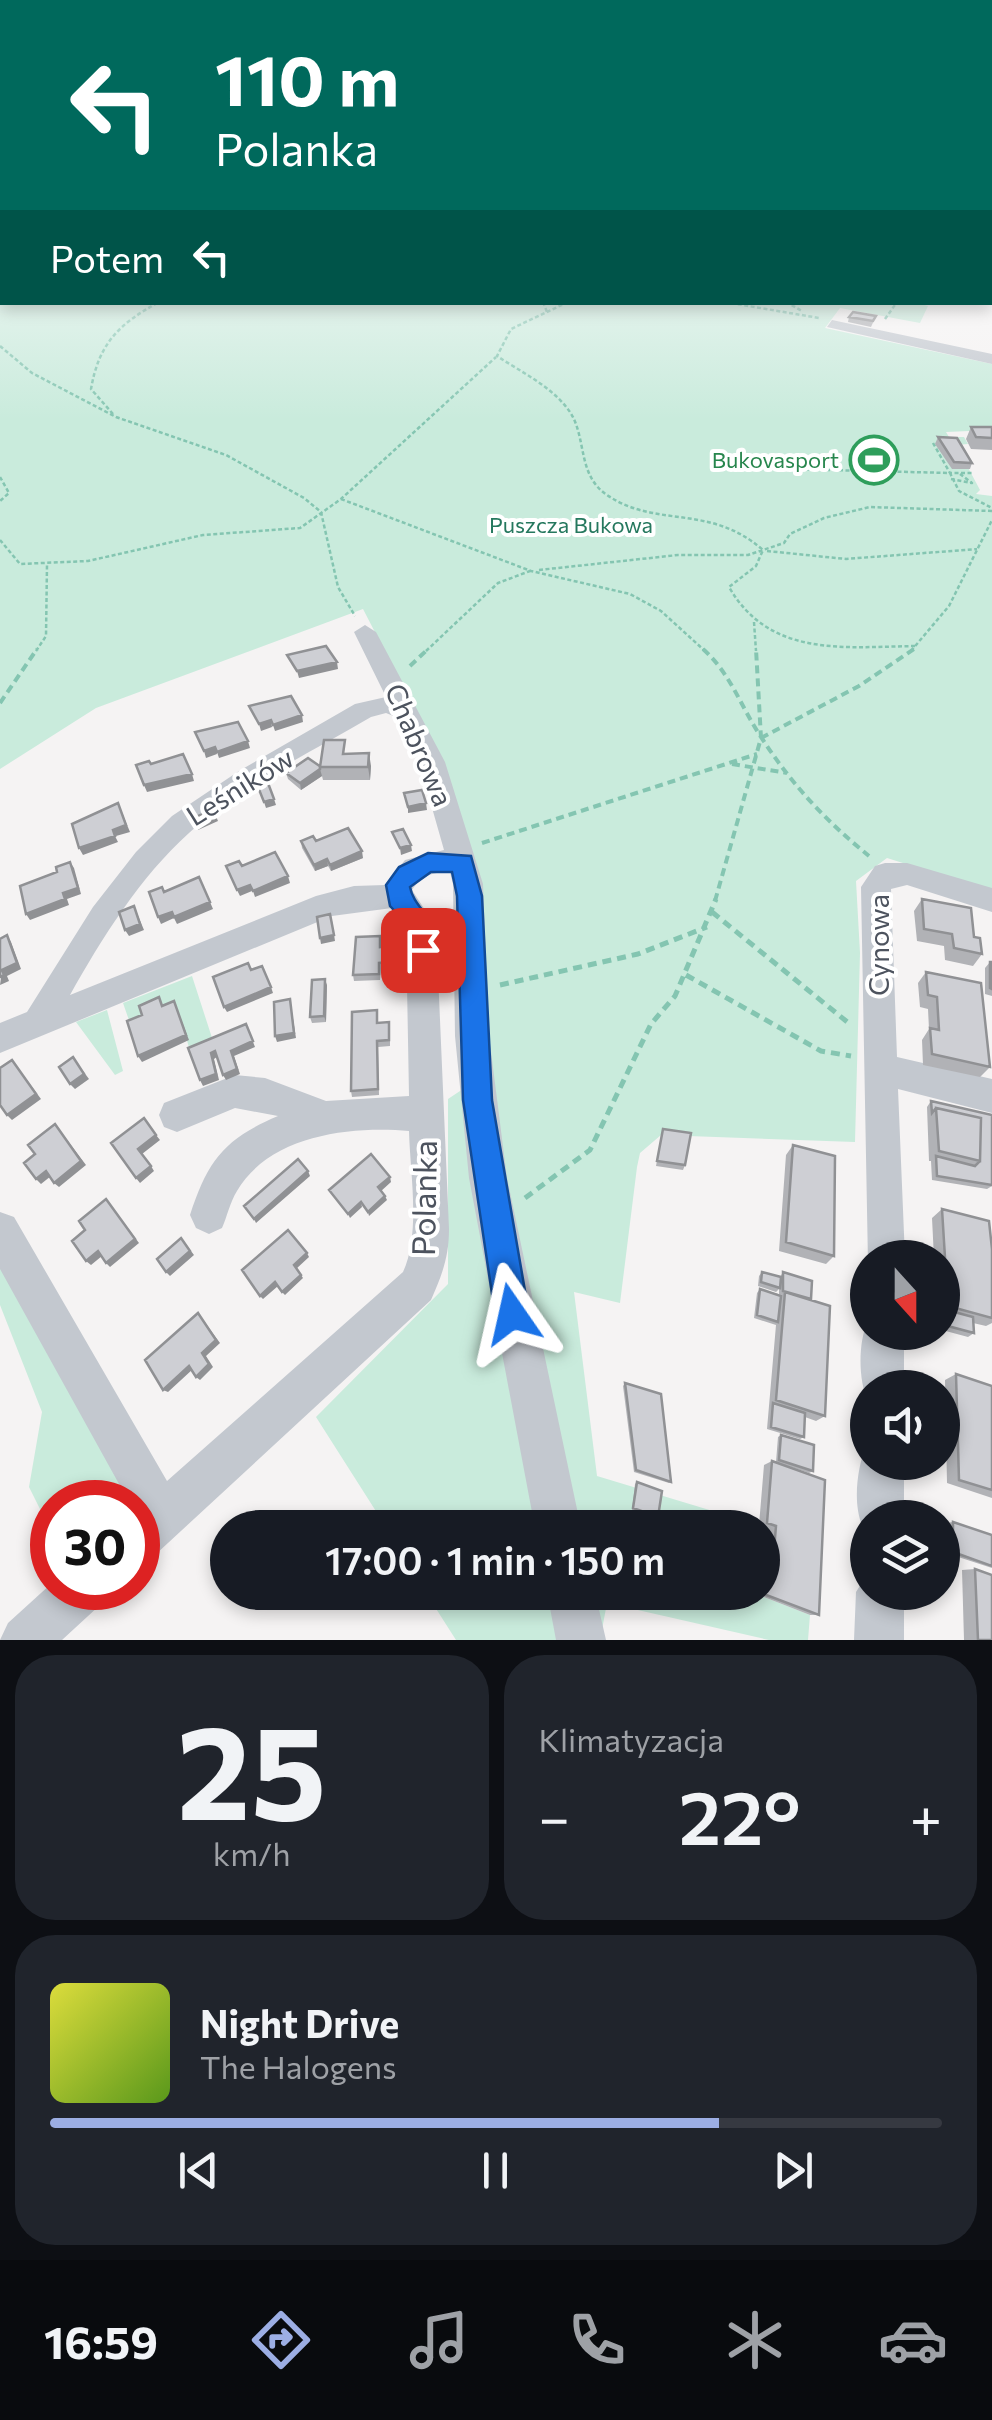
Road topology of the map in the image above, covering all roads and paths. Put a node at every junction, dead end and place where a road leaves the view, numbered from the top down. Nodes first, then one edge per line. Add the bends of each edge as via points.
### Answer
1 (154, 305) edge
2 (544, 305) edge
3 (562, 305) edge
4 (745, 305) edge
5 (792, 305) edge
6 (547, 312) junction
7 (812, 315) junction
8 (832, 324) joint
9 (0, 346) edge
10 (497, 356) junction
11 (992, 359) edge
12 (116, 417) junction
13 (933, 443) dead end
14 (786, 469) dead end
15 (950, 473) junction
16 (958, 473) junction
17 (972, 473) edge
18 (0, 476) edge
19 (951, 479) junction
20 (341, 499) junction
21 (0, 500) edge
22 (992, 509) edge
23 (321, 512) junction
24 (992, 520) edge
25 (0, 542) edge
26 (978, 549) junction
27 (763, 550) junction
28 (47, 565) junction
29 (531, 571) junction
30 (754, 622) junction
31 (365, 632) joint
32 (916, 646) junction
33 (391, 676) junction
34 (0, 703) edge
35 (409, 712) junction
36 (761, 738) junction
37 (757, 754) junction
38 (728, 763) junction
39 (754, 766) junction
40 (787, 773) junction
41 (461, 858) junction
42 (885, 874) junction
43 (398, 896) junction
44 (992, 900) edge
45 (712, 912) junction
46 (707, 927) junction
47 (685, 974) junction
48 (470, 992) junction
49 (39, 1021) junction
50 (0, 1038) edge
51 (874, 1060) junction
52 (992, 1096) edge
53 (177, 1115) dead end
54 (426, 1115) junction
55 (324, 1117) junction
56 (210, 1214) dead end
57 (495, 1221) junction
58 (0, 1231) edge
59 (883, 1240) edge
60 (126, 1480) edge
61 (554, 1510) edge
62 (160, 1518) edge
63 (58, 1610) edge
64 (575, 1610) edge
65 (880, 1610) edge
66 (25, 1640) edge
67 (581, 1640) edge
68 (880, 1640) edge

1 - 12 path via 123,322 96,354 91,389
2 - 6 path
3 - 6 path
4 - 7 path
5 - 7 path
6 - 10 path via 512,329
7 - 8 path
8 - 11 street
9 - 12 path via 32,374
10 - 20 path
10 - 27 path via 567,408 576,422 578,450 601,491 629,508 696,513 748,534
12 - 23 path via 226,455
13 - 15 path
14 - 15 path
15 - 16 path
15 - 19 path
16 - 17 path
16 - 19 path via 973,482
18 - 21 path via 9,493
19 - 22 path
20 - 23 path
20 - 29 path
22 - 27 path via 870,507 824,518
23 - 28 path via 300,528 203,534
23 - 31 path via 338,587
24 - 26 path
25 - 28 path via 20,564
26 - 27 path via 846,559
26 - 32 path via 940,622
27 - 29 path
27 - 30 path via 756,566 730,587 739,612
28 - 34 path via 46,636
29 - 33 path via 498,583 418,663
29 - 36 path via 630,594 661,611 724,668
30 - 32 path via 809,646
30 - 36 path
31 - 33 street, Chabrowa
32 - 36 path via 861,686
33 - 35 street, Chabrowa
35 - 41 street, Chabrowa via 446,798
35 - 49 street, Leśników via 388,705 364,710 180,824 56,986
36 - 37 path
36 - 40 path
37 - 38 path
37 - 39 path
38 - 39 path
38 - 41 path via 518,830
39 - 40 path
39 - 45 path
40 - 42 path via 824,820
41 - 43 street via 418,866 402,878
41 - 48 street, Chabrowa via 470,896
42 - 44 street, Cynowa via 907,874
42 - 51 street, Cynowa via 876,887
43 - 49 street via 327,905
43 - 54 street, Polanka via 422,928
45 - 46 path
45 - 51 path
46 - 47 path
46 - 48 path via 638,954
47 - 51 path via 821,1051
47 - 57 path via 651,1024 590,1150
48 - 57 street, Chabrowa
49 - 50 street
51 - 52 street
51 - 59 street, Cynowa
53 - 55 street via 244,1088
54 - 55 street via 361,1111
54 - 62 street, Polanka via 429,1260 417,1286
55 - 56 street via 276,1134 226,1170
57 - 61 street, Chabrowa
58 - 60 street, Polanka
63 - 66 street
64 - 67 street
65 - 68 street

